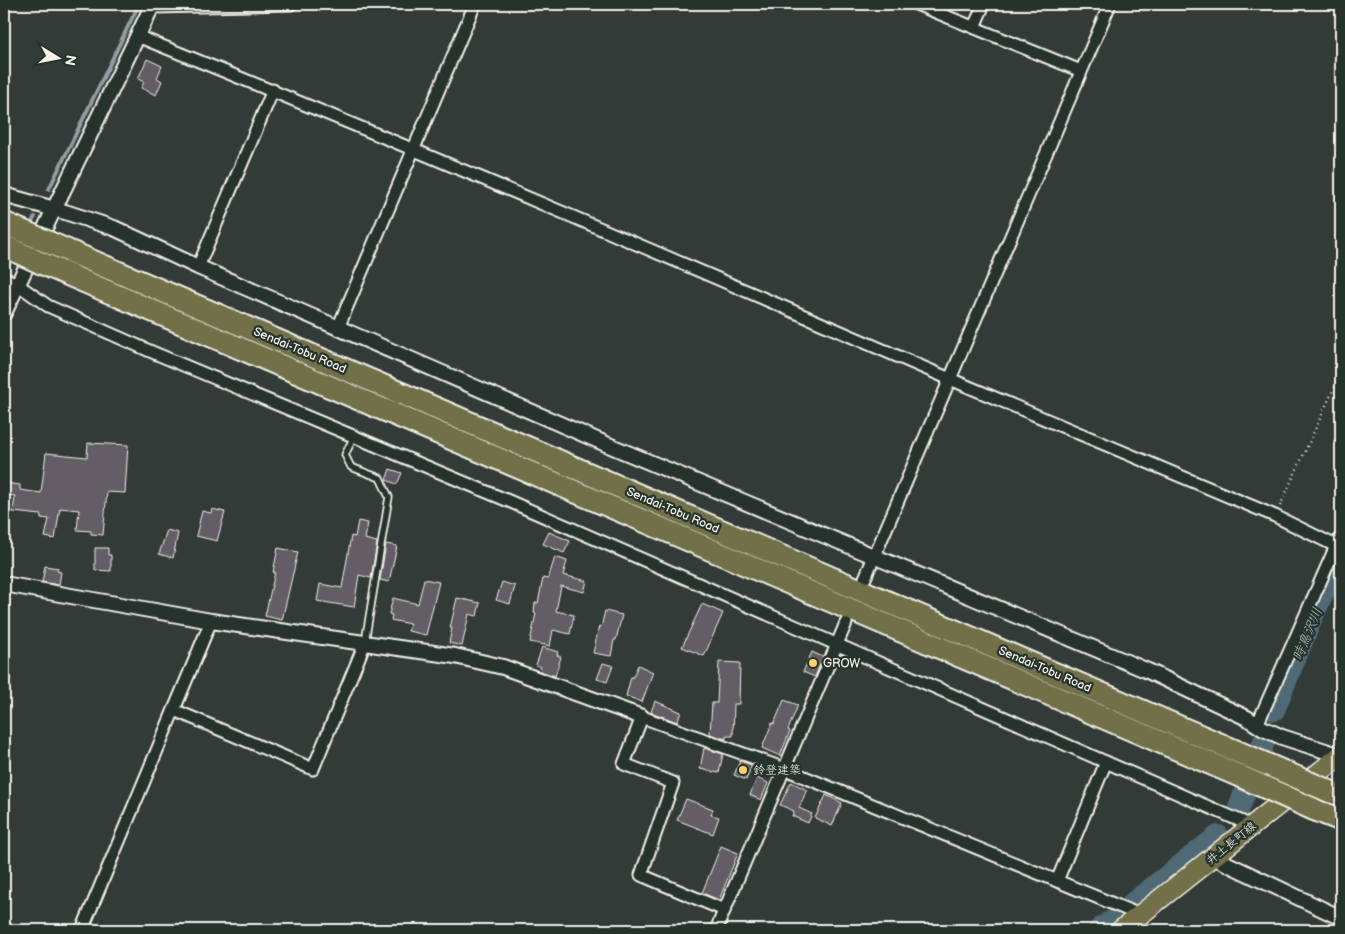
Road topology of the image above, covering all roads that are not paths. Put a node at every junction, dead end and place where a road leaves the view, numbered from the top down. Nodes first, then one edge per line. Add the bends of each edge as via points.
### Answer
1 (292, 4) edge
2 (475, 4) edge
3 (916, 4) edge
4 (984, 4) edge
5 (1110, 4) edge
6 (152, 5) edge
7 (974, 28) junction
8 (137, 36) junction
9 (1081, 71) junction
10 (273, 90) junction
11 (413, 150) junction
12 (4, 196) edge
13 (54, 208) junction
14 (4, 223) edge
15 (4, 246) edge
16 (198, 268) junction
17 (4, 278) edge
18 (17, 284) junction
19 (4, 313) edge
20 (338, 328) junction
21 (950, 379) junction
22 (354, 436) junction
23 (1339, 544) edge
24 (874, 556) junction
25 (865, 578) dead end
26 (4, 584) edge
27 (211, 621) junction
28 (846, 623) dead end
29 (365, 643) junction
30 (836, 644) junction
31 (174, 710) junction
32 (642, 717) junction
33 (1257, 725) junction
34 (1341, 756) edge
35 (1106, 762) junction
36 (785, 769) junction
37 (1336, 795) edge
38 (1341, 820) edge
39 (1252, 826) junction
40 (1213, 858) junction
41 (1057, 881) junction
42 (724, 910) junction
43 (1140, 915) junction
44 (1341, 918) edge
45 (82, 930) edge
46 (716, 930) edge
47 (1121, 930) edge

1 - 6 street
2 - 11 street
3 - 7 street
4 - 7 street
5 - 9 street
6 - 8 street
7 - 9 street
8 - 10 street
8 - 13 street
9 - 21 street
10 - 11 street
10 - 16 street
11 - 20 street
11 - 21 street
12 - 13 street
13 - 16 street via 114,228
13 - 18 street
14 - 37 highway, Sendai-Tobu Road, bridge
15 - 38 highway, Sendai-Tobu Road, bridge
16 - 20 street
17 - 18 street
18 - 19 street
18 - 22 street via 48,306
20 - 24 street
21 - 23 street
21 - 24 street
22 - 29 lane via 345,455 351,466 380,478 388,497
22 - 30 street
23 - 33 street
24 - 25 street
24 - 33 street via 1148,671
26 - 27 street
27 - 29 street
27 - 31 street
28 - 30 street
29 - 31 street via 313,769
29 - 32 street via 455,656 503,667
30 - 35 street
30 - 36 street
31 - 45 street
32 - 36 street
32 - 42 street via 624,764 673,783 641,875
33 - 34 street via 1282,737
34 - 39 main road, 井土長町線
35 - 39 street
35 - 41 street
36 - 41 street
36 - 42 street
39 - 40 main road, 井土長町線
40 - 43 main road, 井土長町線
40 - 44 street
41 - 43 street
42 - 46 street
43 - 47 main road, 井土長町線

